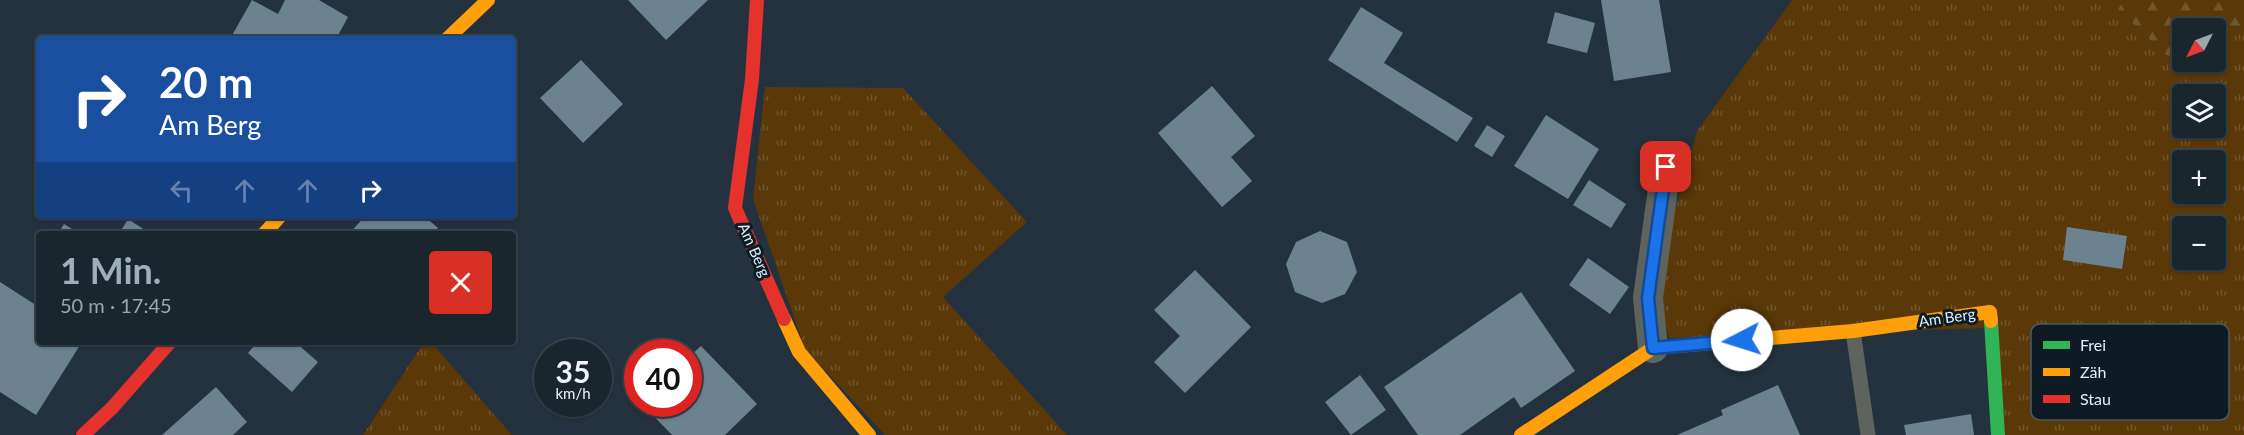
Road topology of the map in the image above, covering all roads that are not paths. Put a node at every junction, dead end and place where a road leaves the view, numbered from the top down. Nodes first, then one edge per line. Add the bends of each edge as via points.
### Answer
1 (488, 0) edge
2 (757, 0) edge
3 (450, 36) edge
4 (1666, 167) dead end
5 (277, 219) edge
6 (267, 231) edge
7 (1853, 331) junction
8 (167, 345) edge
9 (1653, 348) junction
10 (83, 435) edge
11 (869, 435) edge
12 (1521, 435) edge
13 (1868, 435) edge
14 (1998, 435) edge

1 - 3 street
2 - 11 street, Am Berg via 752,79 735,208 799,351
4 - 9 street via 1648,298
5 - 6 street
7 - 9 street, Am Berg
7 - 13 lane
7 - 14 street, Am Berg via 1990,312
8 - 10 street
9 - 12 street, Am Berg

